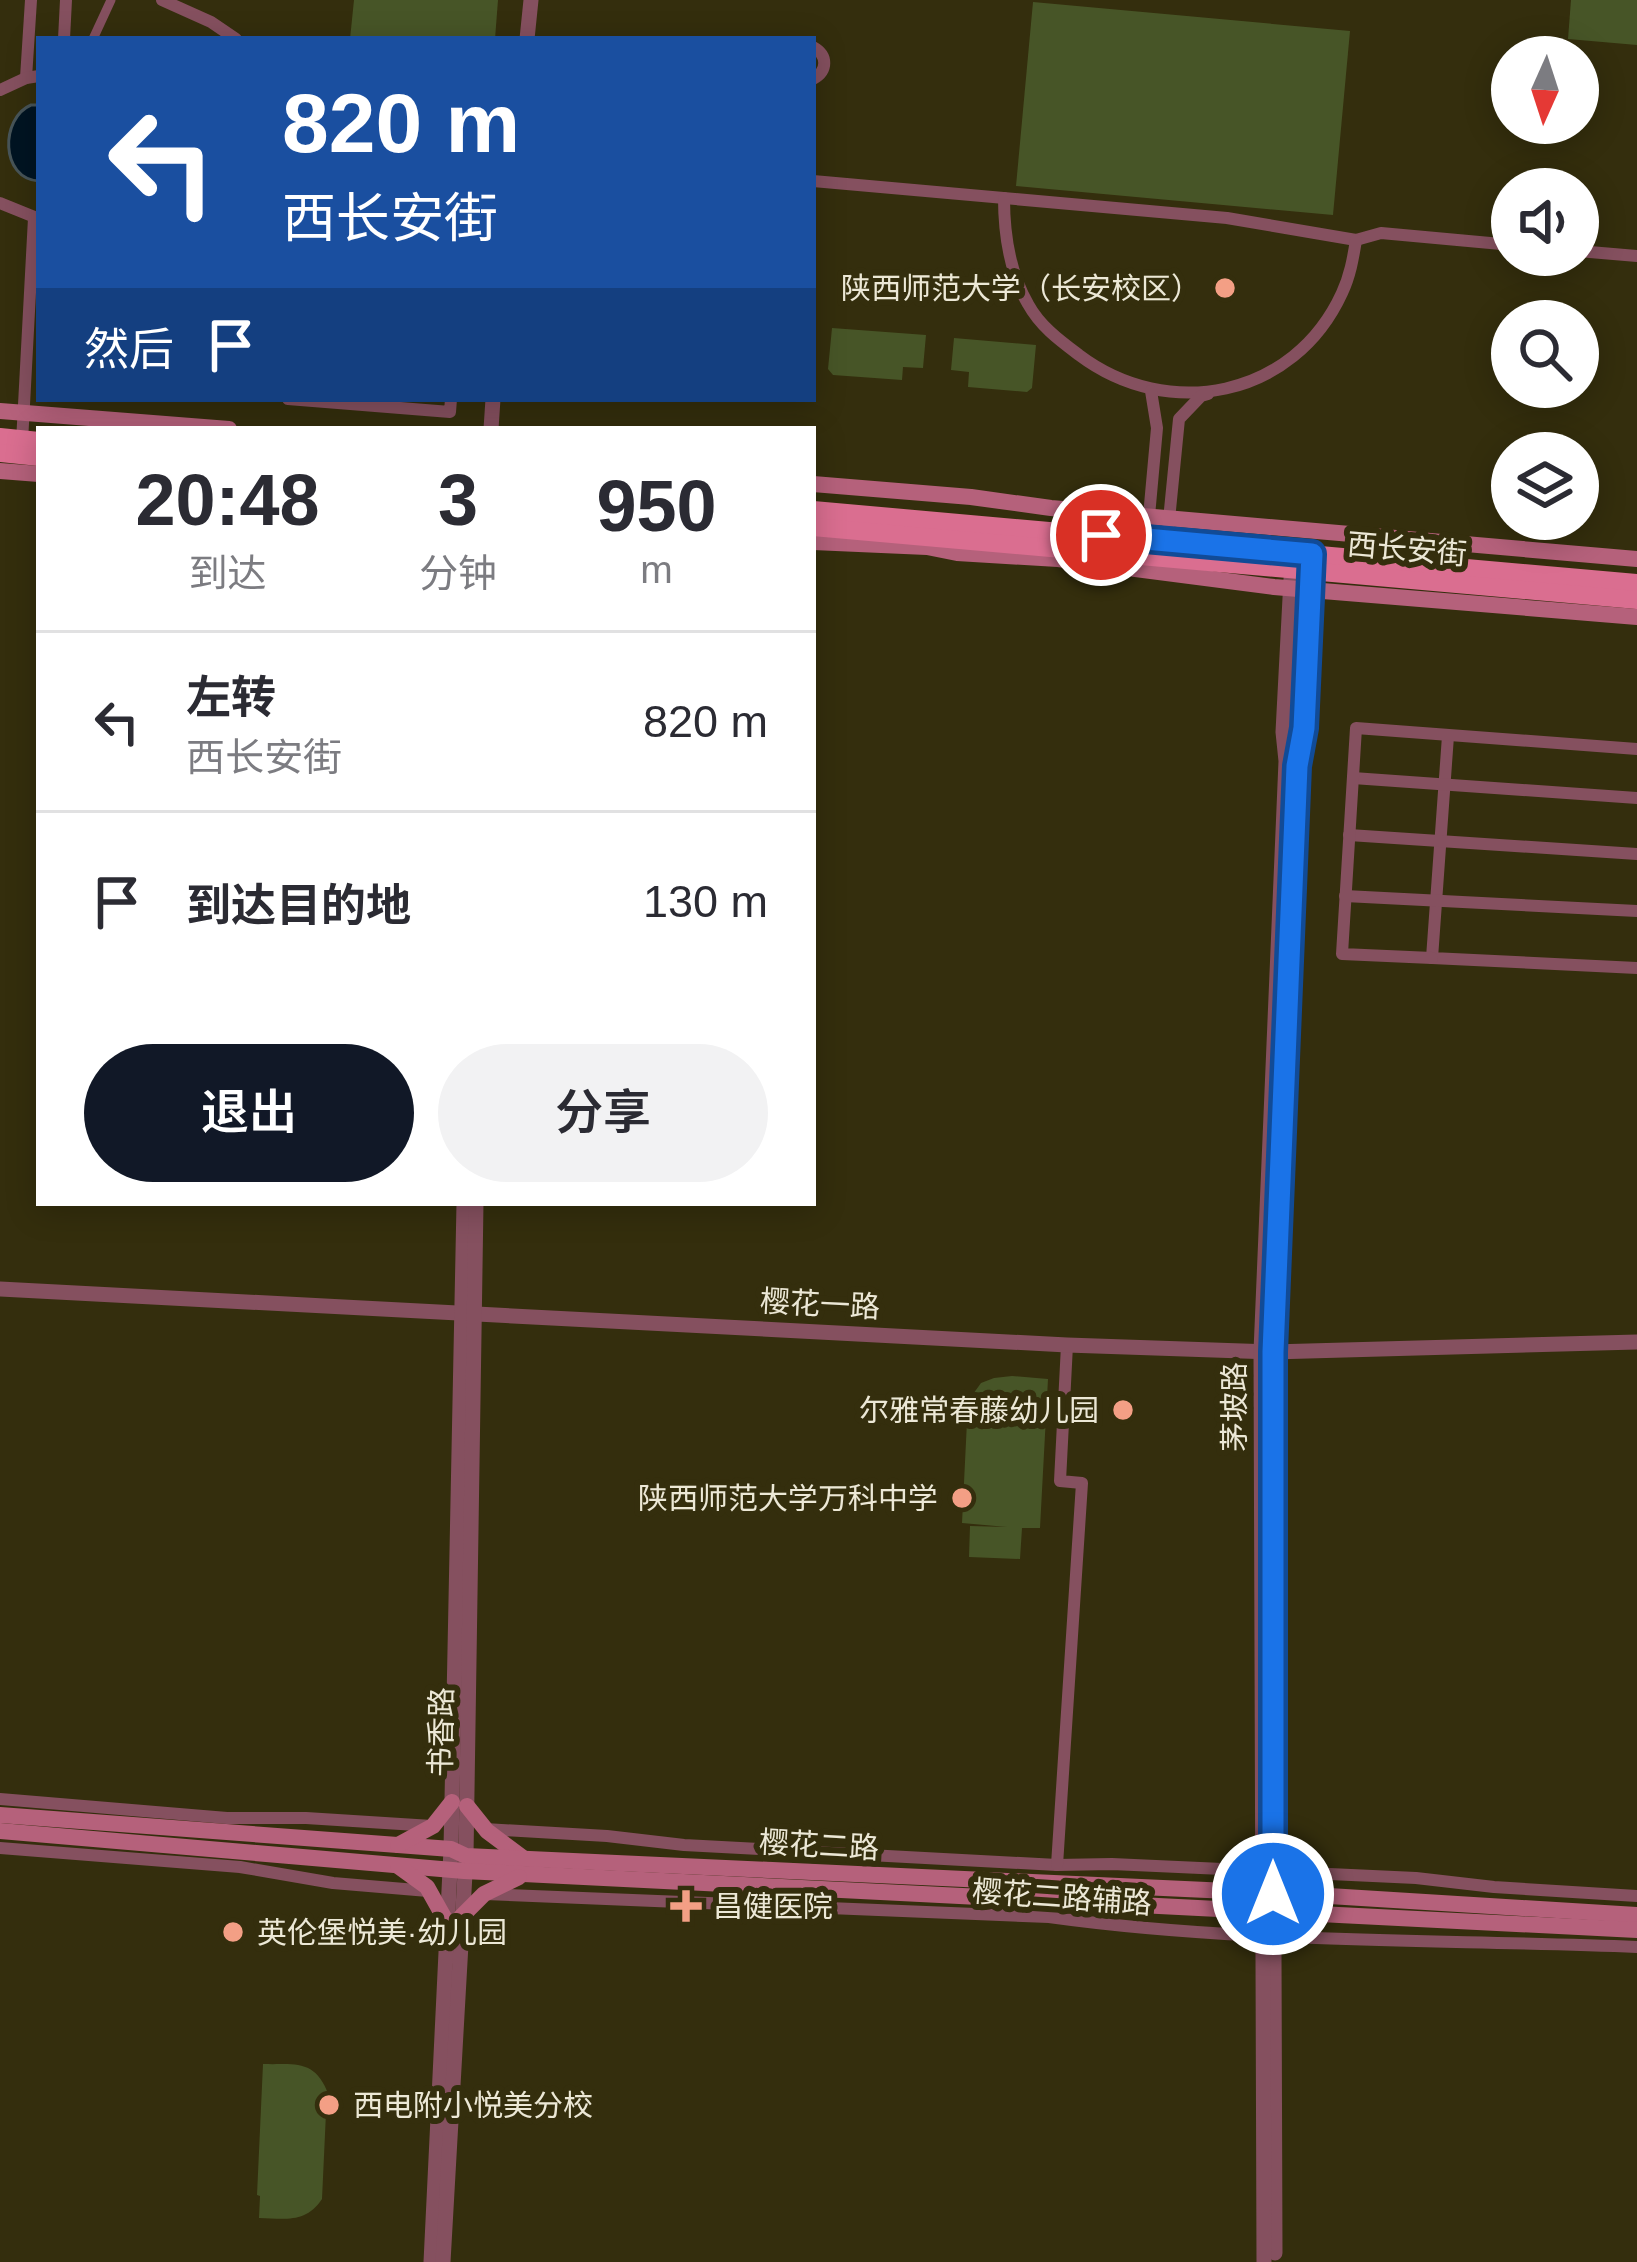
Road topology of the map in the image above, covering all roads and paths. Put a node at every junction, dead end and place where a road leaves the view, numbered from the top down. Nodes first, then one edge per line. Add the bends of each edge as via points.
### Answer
1 (31, 0) edge
2 (66, 0) edge
3 (111, 0) edge
4 (162, 0) edge
5 (526, 0) edge
6 (64, 36) edge
7 (94, 36) edge
8 (232, 36) edge
9 (522, 36) edge
10 (816, 50) edge
11 (33, 77) edge
12 (816, 77) edge
13 (0, 91) edge
14 (816, 181) edge
15 (1004, 198) junction
16 (0, 203) edge
17 (36, 218) edge
18 (36, 233) edge
19 (1357, 240) junction
20 (1491, 242) edge
21 (1599, 253) edge
22 (1637, 256) edge
23 (1232, 389) junction
24 (1151, 391) junction
25 (325, 402) edge
26 (451, 402) edge
27 (0, 411) edge
28 (24, 413) junction
29 (191, 426) edge
30 (0, 437) edge
31 (31, 448) edge
32 (0, 453) edge
33 (0, 471) edge
34 (36, 474) edge
35 (816, 484) edge
36 (816, 510) edge
37 (1159, 517) junction
38 (816, 526) edge
39 (1157, 539) junction
40 (816, 542) edge
41 (1637, 559) edge
42 (1301, 571) junction
43 (1637, 583) edge
44 (1637, 600) edge
45 (1637, 617) edge
46 (1288, 630) junction
47 (1308, 631) junction
48 (1448, 736) junction
49 (1637, 748) edge
50 (1352, 778) junction
51 (1445, 785) junction
52 (1637, 798) edge
53 (1349, 835) junction
54 (1440, 841) junction
55 (1637, 854) edge
56 (1346, 896) junction
57 (1436, 902) junction
58 (1637, 910) edge
59 (1432, 958) junction
60 (1637, 968) edge
61 (464, 1206) edge
62 (476, 1206) edge
63 (0, 1289) edge
64 (468, 1313) junction
65 (1637, 1342) edge
66 (1067, 1345) junction
67 (1267, 1352) junction
68 (0, 1799) edge
69 (459, 1804) junction
70 (0, 1815) edge
71 (433, 1826) junction
72 (485, 1829) junction
73 (0, 1831) edge
74 (0, 1848) edge
75 (395, 1854) junction
76 (457, 1861) junction
77 (1057, 1865) junction
78 (524, 1866) junction
79 (1267, 1872) junction
80 (429, 1891) junction
81 (484, 1894) junction
82 (1637, 1896) edge
83 (1268, 1902) junction
84 (1637, 1915) edge
85 (454, 1919) junction
86 (1637, 1930) edge
87 (1268, 1935) junction
88 (1637, 1947) edge
89 (431, 2262) edge
90 (443, 2262) edge
91 (1264, 2262) edge
92 (1275, 2262) edge

1 - 11 street
2 - 6 street
3 - 7 street
4 - 8 street
5 - 9 street
10 - 12 street via 825,64
11 - 13 street
14 - 15 street
15 - 19 street via 1227,218
15 - 24 street via 1012,265 1044,328 1105,375
16 - 17 street
18 - 28 street
19 - 20 street via 1381,232
19 - 23 street via 1343,293 1316,336
21 - 22 street
23 - 24 street
23 - 37 street via 1201,396 1179,419
24 - 37 street
25 - 26 street via 450,412
27 - 28 main road
28 - 29 main road
28 - 31 street
30 - 31 main road
31 - 32 main road
33 - 34 main road
35 - 37 main road
36 - 39 main road, 西长安街
37 - 39 street
37 - 41 main road
38 - 42 main road, 西长安街
39 - 42 main road, 西长安街
40 - 42 main road
42 - 43 main road, 西长安街
42 - 44 main road, 西长安街
42 - 45 main road
42 - 46 street, 茅坡路
42 - 47 street, 茅坡路
46 - 47 street
46 - 67 street, 茅坡路
47 - 67 street, 茅坡路
48 - 49 street
48 - 50 street via 1356,728
48 - 51 street
50 - 51 street
50 - 53 street
51 - 52 street
51 - 54 street
53 - 54 street
53 - 56 street
54 - 55 street
54 - 57 street
56 - 57 street
56 - 59 street via 1342,954
57 - 58 street
57 - 59 street
59 - 60 street
61 - 64 street, 书香路
62 - 64 street, 书香路
63 - 64 street, 樱花一路
64 - 66 street, 樱花一路
64 - 69 street, 书香路
65 - 67 street, 樱花一路
66 - 67 street, 樱花一路
66 - 77 street via 1060,1481 1082,1483
67 - 79 street, 茅坡路
68 - 71 street
69 - 71 main road
69 - 72 main road
69 - 76 street, 书香路
70 - 75 main road, 樱花二路
71 - 75 main road
72 - 77 street, 樱花二路辅路
72 - 78 main road
73 - 75 main road, 樱花二路
74 - 80 street
75 - 76 main road, 樱花二路
75 - 80 main road
76 - 78 main road, 樱花二路
76 - 85 street, 书香路
77 - 79 street, 樱花二路辅路
78 - 81 main road
78 - 83 main road, 樱花二路
79 - 82 street, 樱花二路辅路
79 - 83 street, 茅坡路
80 - 85 main road
81 - 85 main road
81 - 87 street, 樱花二路辅路 via 1049,1917
83 - 84 main road, 樱花二路
83 - 86 main road, 樱花二路
83 - 87 street, 茅坡路
85 - 89 street, 书香路
85 - 90 street, 书香路
87 - 88 street, 樱花二路辅路
87 - 91 street, 茅坡路
87 - 92 street, 茅坡路

